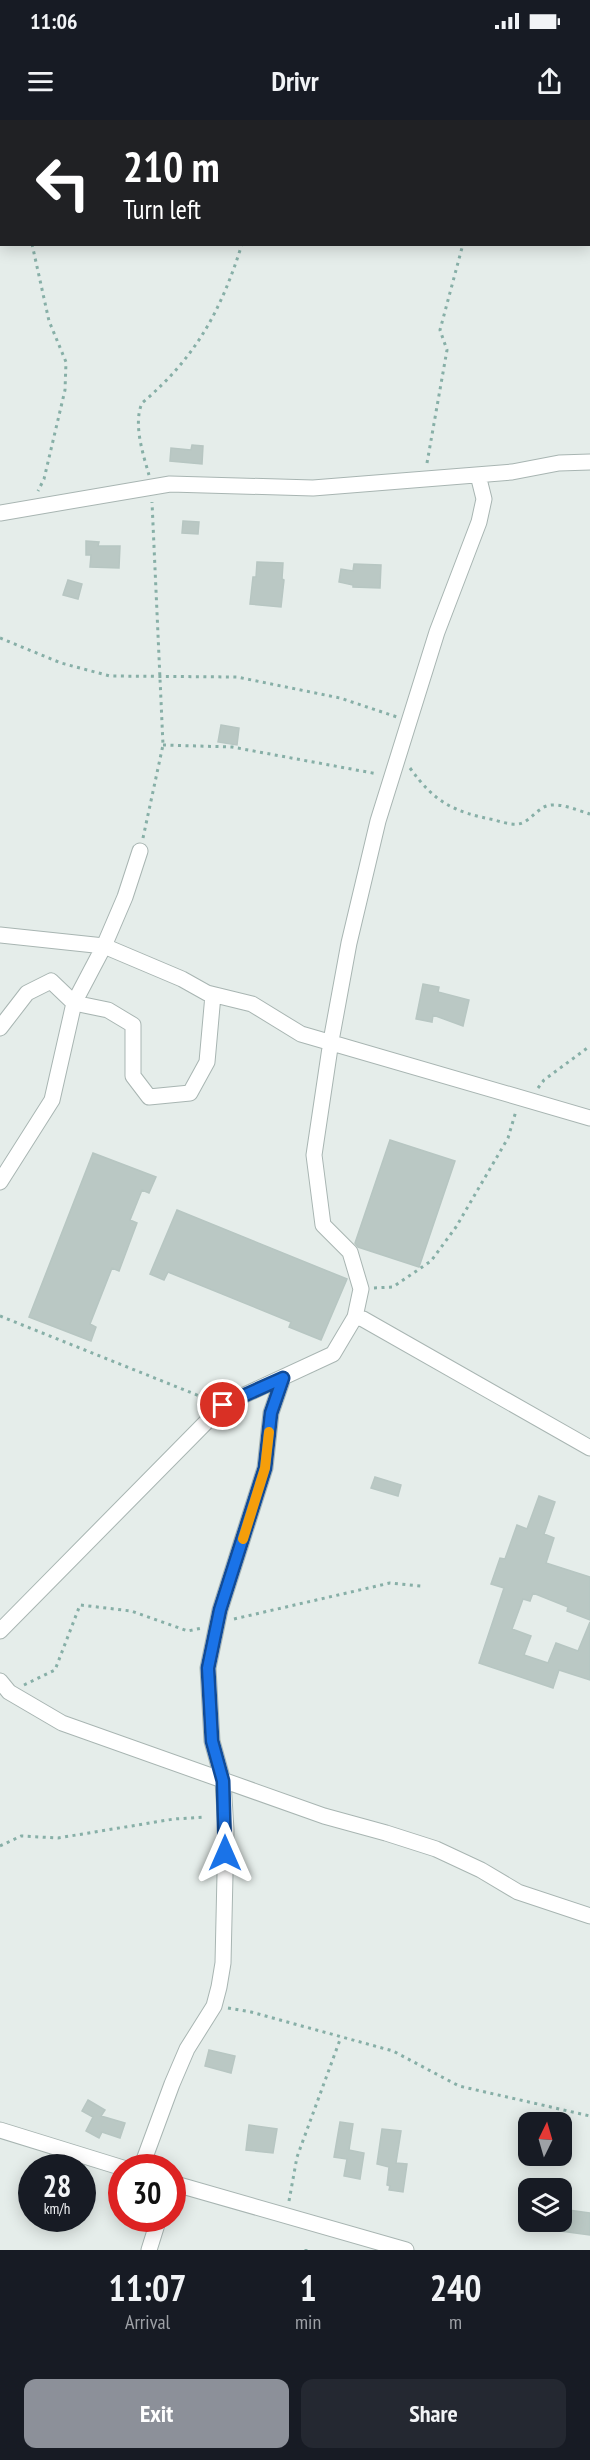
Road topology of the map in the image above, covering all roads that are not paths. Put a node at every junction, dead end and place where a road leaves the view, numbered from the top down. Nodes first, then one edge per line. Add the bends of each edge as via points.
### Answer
1 (590, 462) edge
2 (478, 475) junction
3 (0, 513) edge
4 (140, 851) road end
5 (0, 935) edge
6 (104, 946) junction
7 (213, 994) junction
8 (74, 1004) junction
9 (0, 1028) edge
10 (331, 1041) junction
11 (590, 1118) edge
12 (0, 1182) edge
13 (355, 1317) junction
14 (283, 1378) junction
15 (590, 1448) edge
16 (0, 1631) edge
17 (5, 1686) edge
18 (223, 1781) junction
19 (590, 1916) edge
20 (0, 2130) edge
21 (147, 2154) edge
22 (108, 2163) edge
23 (186, 2187) edge
24 (155, 2232) edge
25 (149, 2250) edge
26 (406, 2250) edge

1 - 2 street
2 - 3 street via 313,488 170,484
2 - 10 street via 484,499 480,522 437,632 367,859
4 - 6 street
5 - 6 street
6 - 7 street
6 - 8 street
7 - 8 street via 207,1062 190,1093 149,1097 132,1076 133,1025 108,1011
7 - 10 street via 252,1004 301,1034
8 - 9 street via 51,981 27,993
8 - 12 street via 52,1100
10 - 11 street
10 - 13 street via 314,1155 323,1225 350,1252 361,1289
13 - 14 street via 333,1354
13 - 15 street
14 - 16 street via 223,1405
14 - 18 street via 271,1413 265,1468 220,1610 208,1668 212,1741
17 - 18 street via 62,1723
18 - 19 street via 436,1849 518,1892
18 - 21 street via 226,1830 219,1987 214,2006 188,2049
20 - 22 street
23 - 26 street
24 - 25 street

